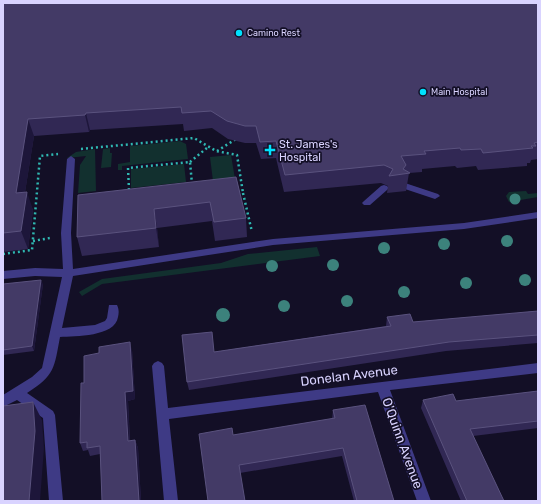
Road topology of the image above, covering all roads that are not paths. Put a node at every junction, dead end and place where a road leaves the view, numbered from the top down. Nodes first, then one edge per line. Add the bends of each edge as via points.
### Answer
1 (70, 154) road end
2 (405, 186) edge
3 (384, 188) dead end
4 (435, 196) dead end
5 (367, 203) dead end
6 (538, 214) edge
7 (68, 273) junction
8 (3, 275) edge
9 (113, 308) dead end
10 (56, 333) junction
11 (158, 366) dead end
12 (538, 368) edge
13 (382, 386) junction
14 (18, 393) junction
15 (3, 402) edge
16 (164, 414) junction
17 (56, 501) edge
18 (171, 501) edge
19 (424, 501) edge

1 - 7 street via 66,233
2 - 4 street
3 - 5 street
6 - 7 street via 464,226 256,245
7 - 8 street via 35,272
7 - 10 street
9 - 10 street via 112,320 108,326 99,330
10 - 14 street via 46,370 36,381
11 - 16 street
12 - 13 street, Donelan Avenue
13 - 16 street, Donelan Avenue
13 - 19 street, O'Quinn Avenue
14 - 15 street
14 - 17 street via 48,415
16 - 18 street

